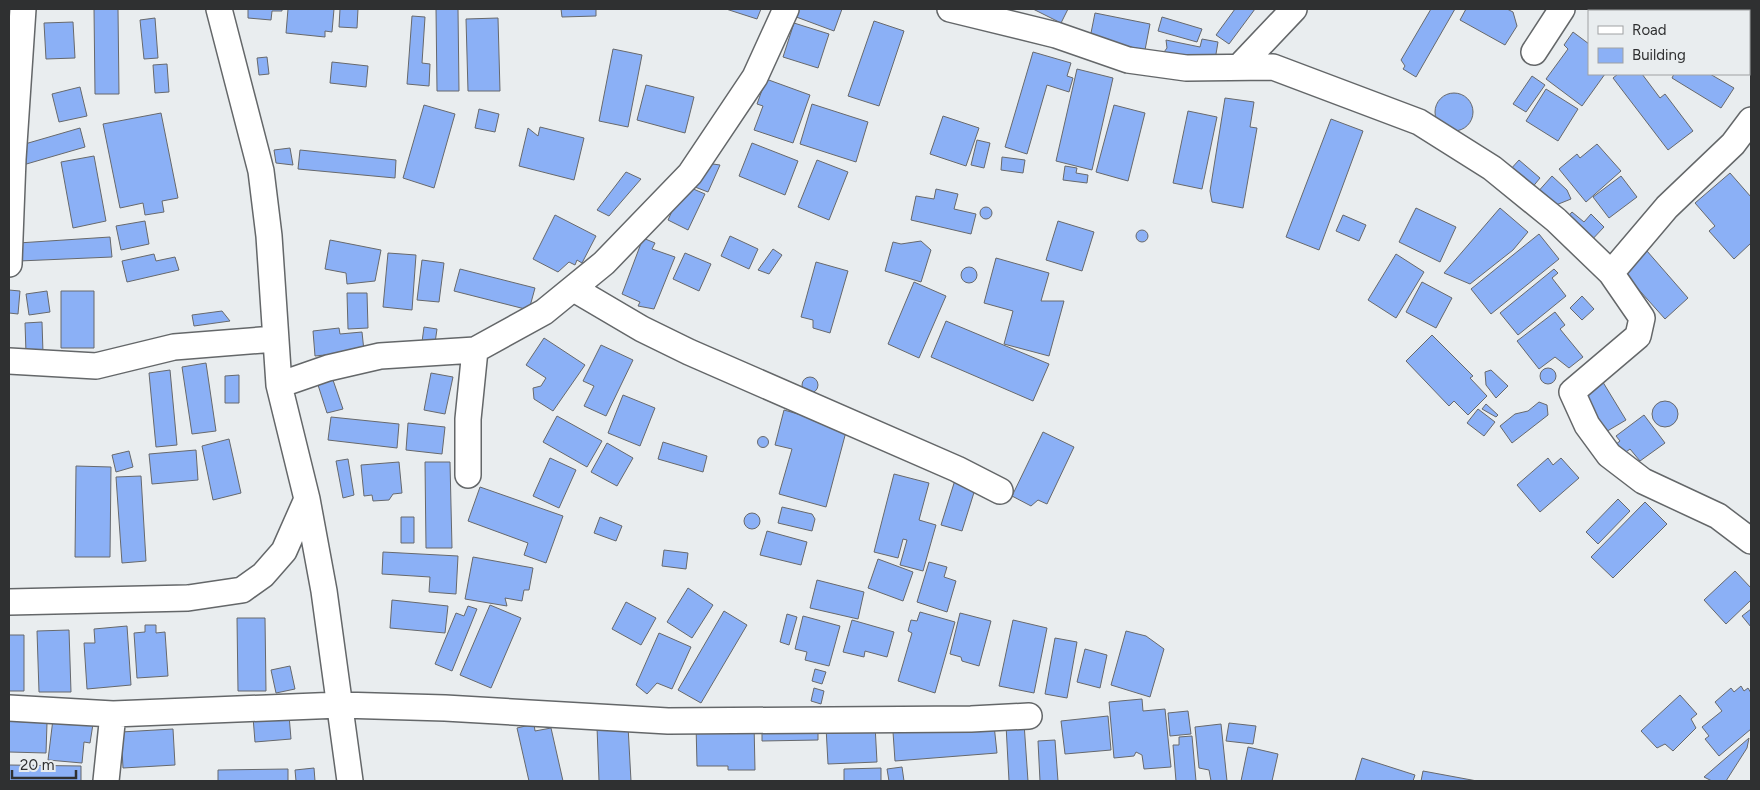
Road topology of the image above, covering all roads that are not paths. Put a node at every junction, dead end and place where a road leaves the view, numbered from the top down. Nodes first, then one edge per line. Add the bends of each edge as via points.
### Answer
1 (23, 9) edge
2 (220, 9) edge
3 (786, 9) edge
4 (950, 9) edge
5 (1294, 9) edge
6 (1562, 9) edge
7 (1534, 52) dead end
8 (1239, 67) junction
9 (1751, 120) edge
10 (9, 264) edge
11 (1611, 273) junction
12 (574, 289) junction
13 (274, 339) junction
14 (475, 350) junction
15 (9, 361) edge
16 (279, 385) junction
17 (468, 475) dead end
18 (1000, 491) dead end
19 (307, 499) junction
20 (1751, 541) edge
21 (9, 602) edge
22 (340, 705) junction
23 (9, 708) edge
24 (113, 714) junction
25 (1029, 716) dead end
26 (106, 781) edge
27 (350, 781) edge

1 - 10 street
2 - 13 street via 262,171
3 - 12 street via 755,77 690,174
4 - 8 street via 1056,35 1128,60 1186,68
5 - 8 street
6 - 7 street
8 - 11 street via 1273,67 1419,122 1492,168 1556,220
9 - 11 street via 1733,144 1667,207
11 - 20 street via 1642,318 1638,336 1572,392 1587,425 1608,454 1643,481 1718,516
12 - 14 street via 544,312
12 - 18 street via 689,352 957,469
13 - 15 street via 174,348 96,366
13 - 16 street
14 - 16 street via 380,356 328,368
14 - 17 street via 468,419
16 - 19 street
19 - 21 street via 284,551 264,575 242,590 188,598
19 - 22 street
22 - 24 street
22 - 25 street via 454,708 668,721
22 - 27 street
23 - 24 street
24 - 26 street

